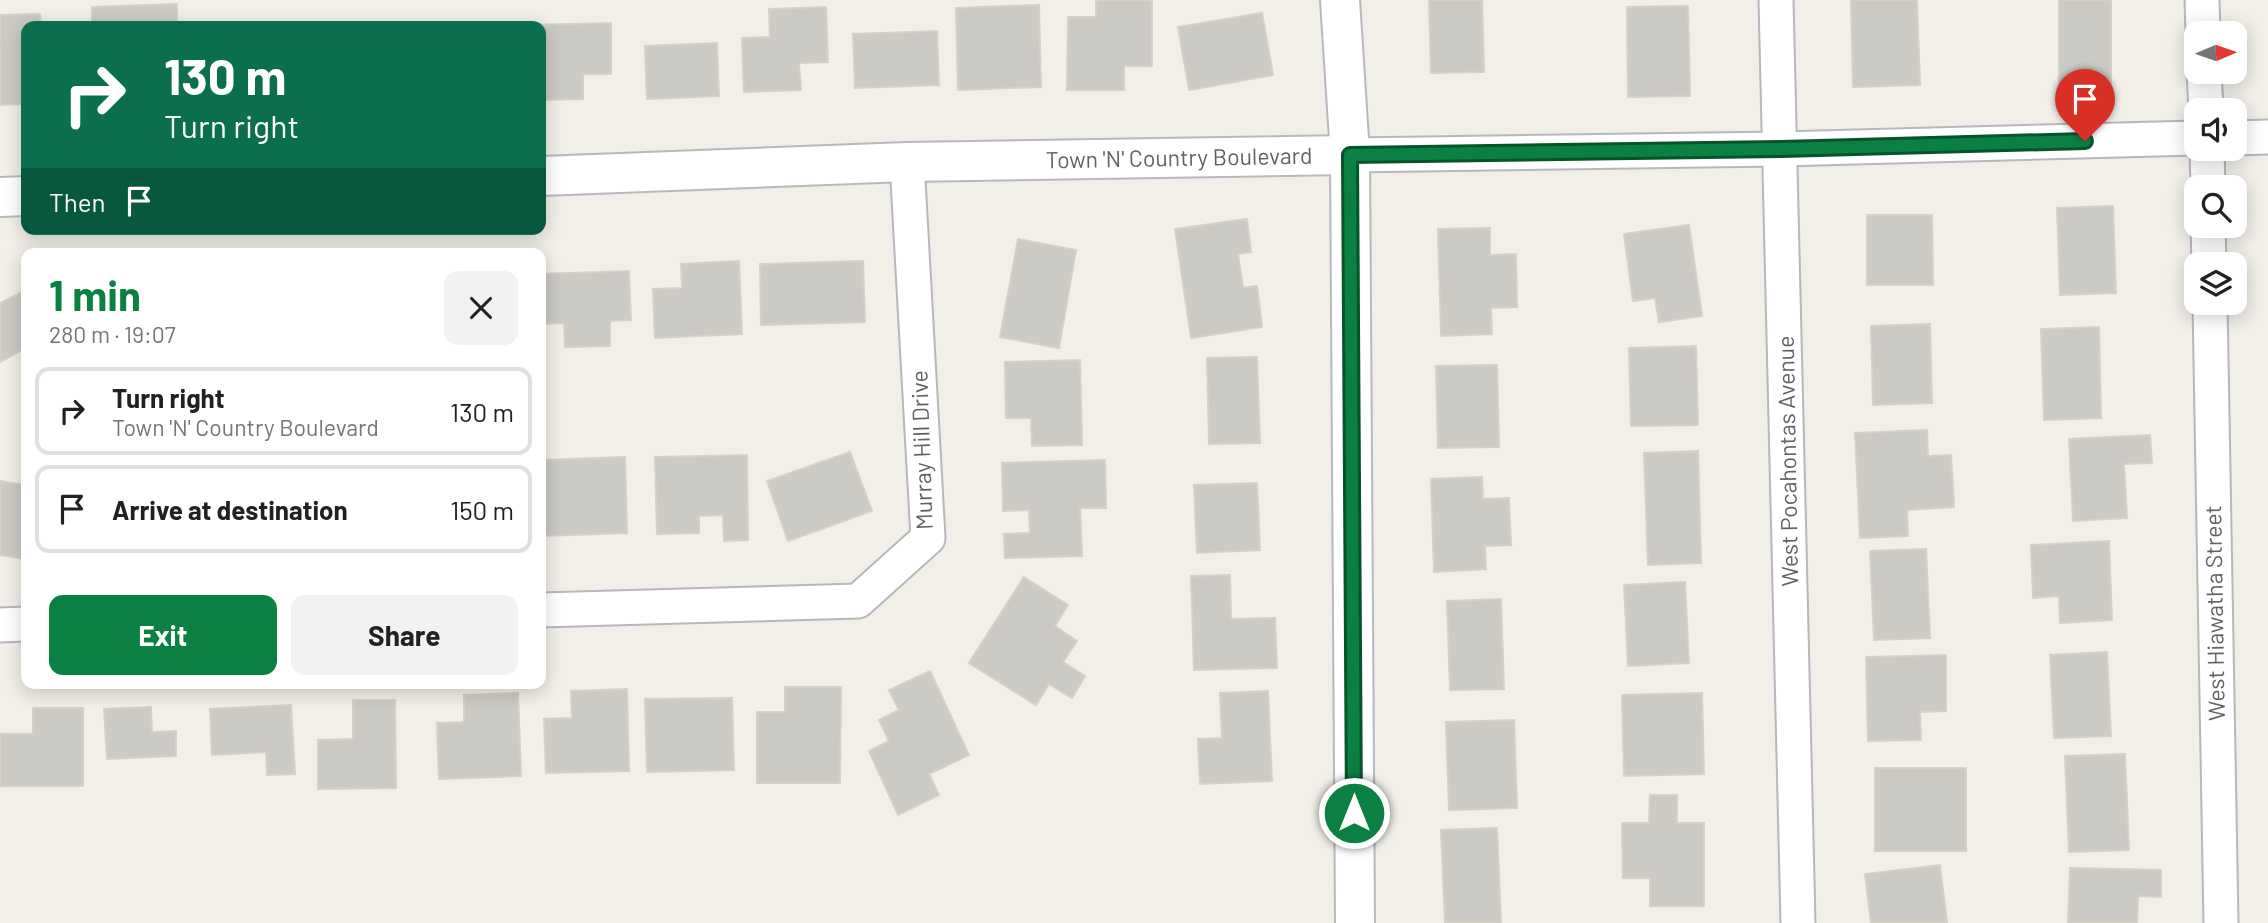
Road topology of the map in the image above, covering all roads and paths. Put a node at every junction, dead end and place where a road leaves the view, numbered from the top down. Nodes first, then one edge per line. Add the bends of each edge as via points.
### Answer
1 (1340, 0) edge
2 (1776, 0) edge
3 (2202, 0) edge
4 (2203, 21) edge
5 (2268, 137) edge
6 (2184, 138) edge
7 (2247, 138) edge
8 (1781, 149) junction
9 (1350, 155) junction
10 (907, 162) junction
11 (546, 176) edge
12 (21, 196) edge
13 (0, 197) edge
14 (2210, 315) edge
15 (546, 610) edge
16 (21, 624) edge
17 (0, 625) edge
18 (1355, 923) edge
19 (1798, 923) edge
20 (2221, 923) edge

1 - 9 street
2 - 8 street, West Pocahontas Avenue
3 - 4 street
5 - 7 street
6 - 8 street, Town 'N' Country Boulevard
8 - 9 street, Town 'N' Country Boulevard
8 - 19 street, West Pocahontas Avenue
9 - 10 street, Town 'N' Country Boulevard
9 - 18 street
10 - 11 street, Town 'N' Country Boulevard
10 - 15 street, Murray Hill Drive via 928,538 858,601
12 - 13 street
14 - 20 street, West Hiawatha Street
16 - 17 street

